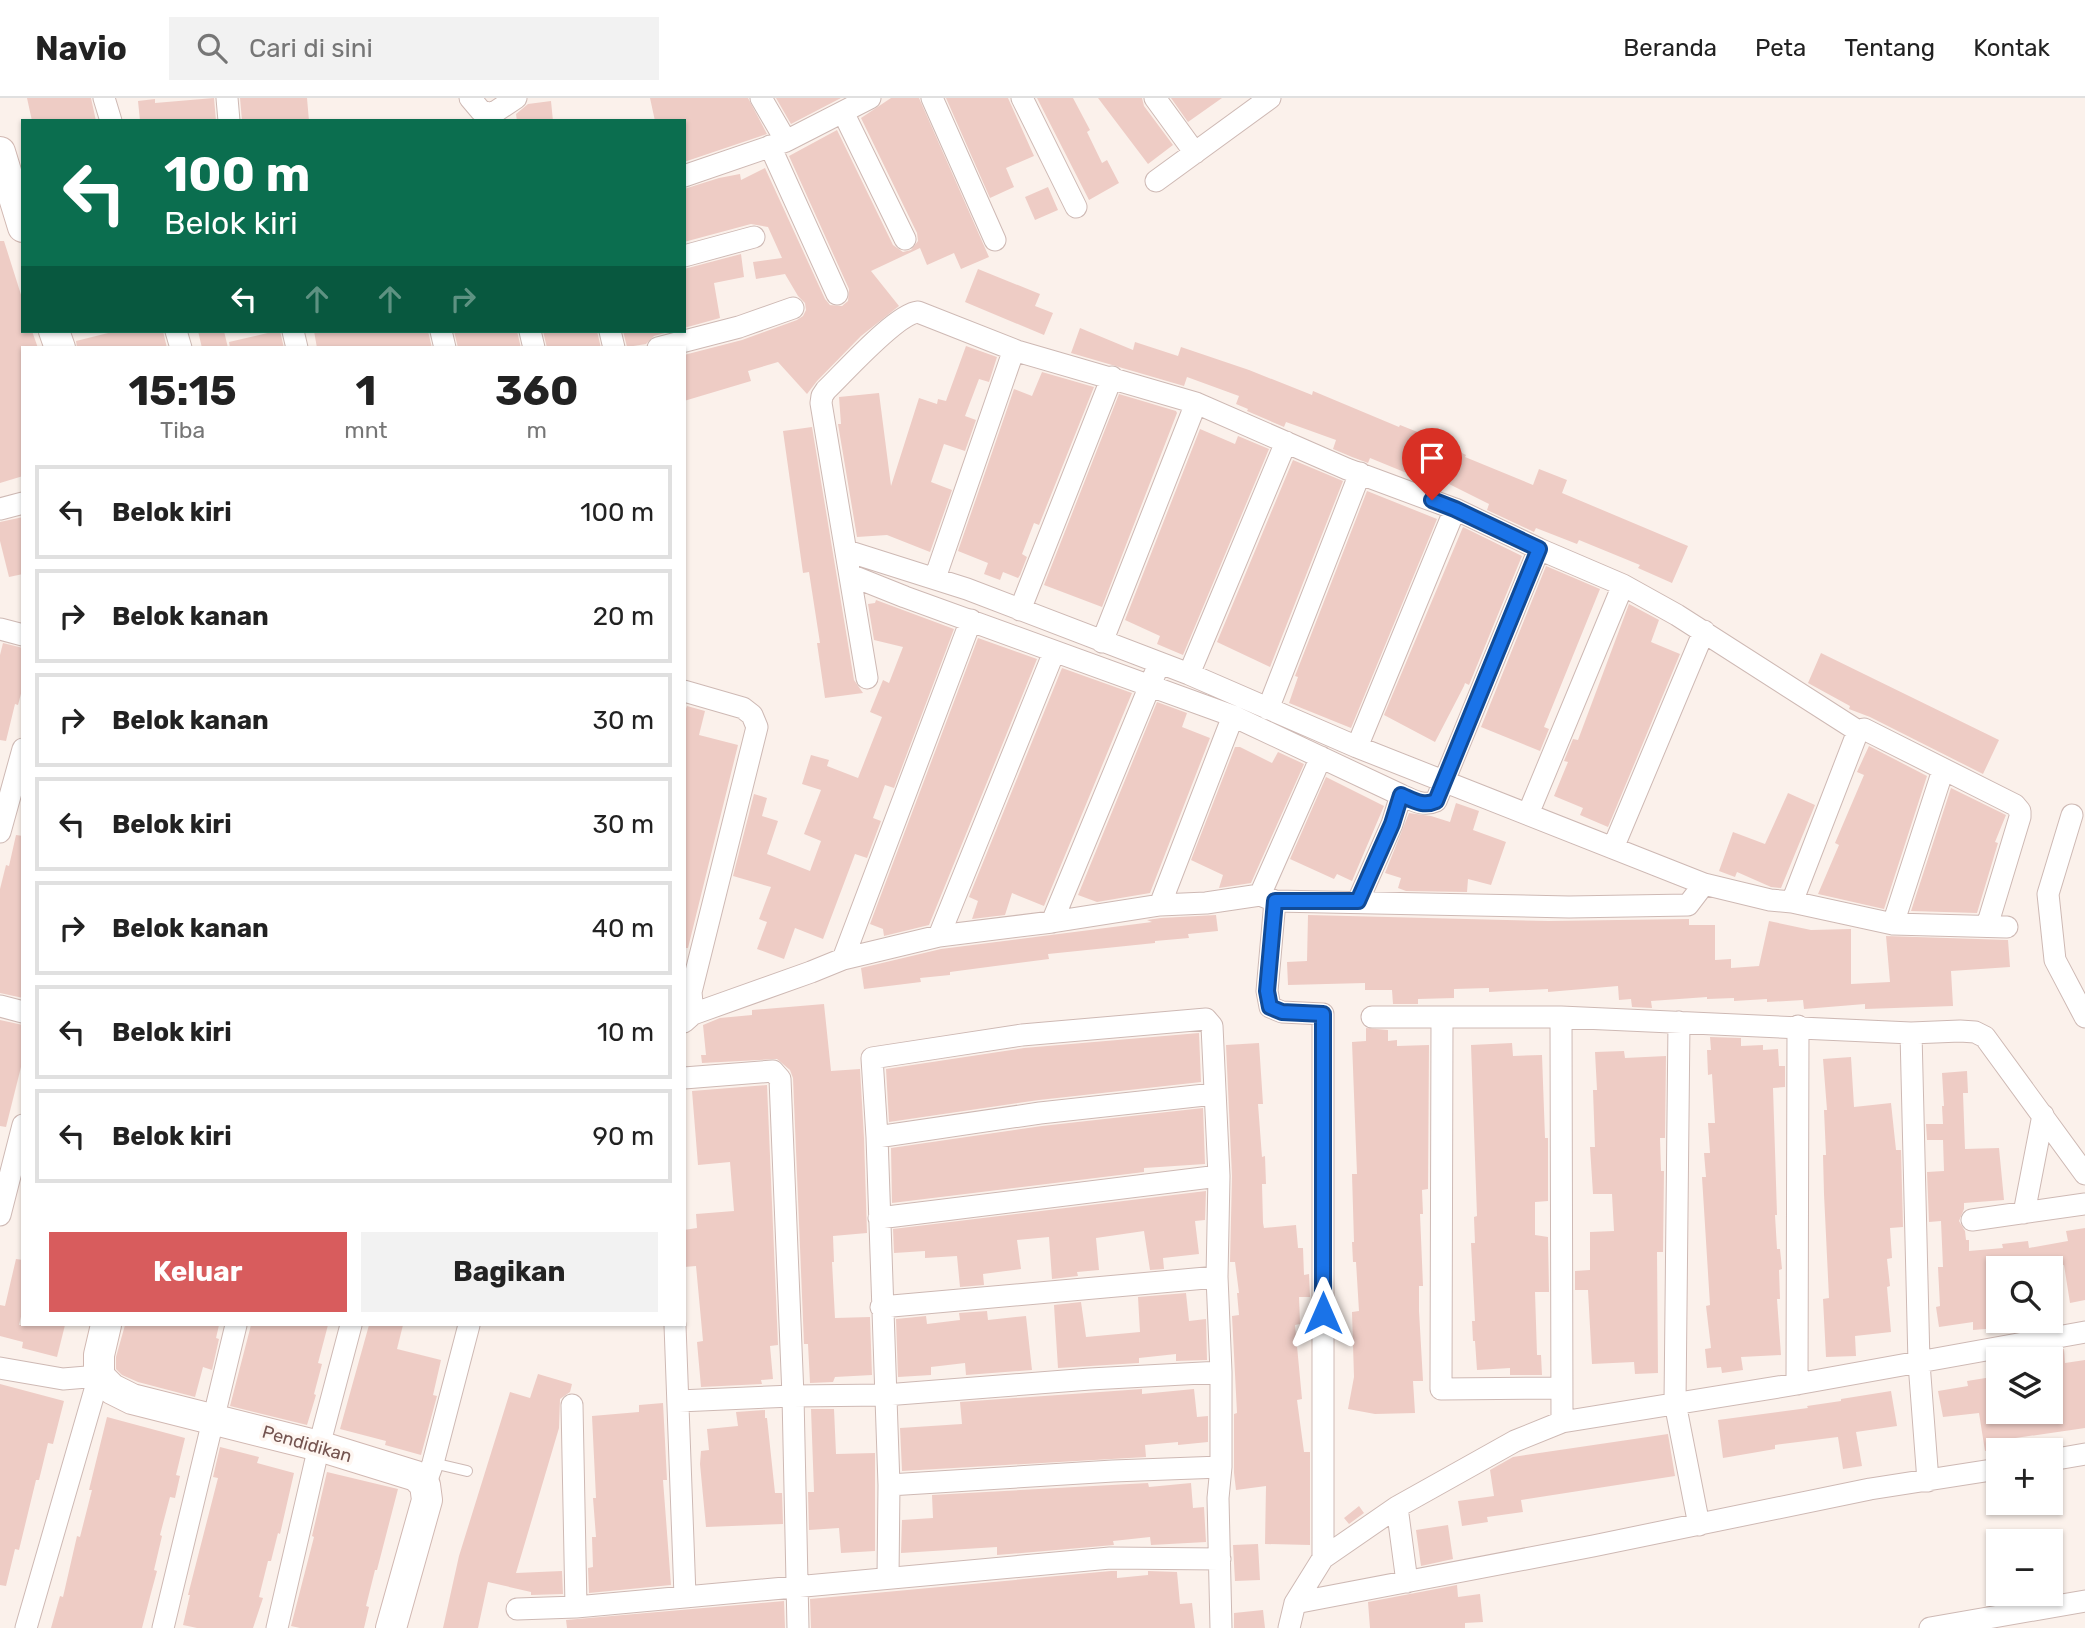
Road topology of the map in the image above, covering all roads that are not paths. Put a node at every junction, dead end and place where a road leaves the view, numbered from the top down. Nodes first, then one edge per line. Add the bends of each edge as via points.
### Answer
1 (104, 98) edge
2 (227, 98) edge
3 (470, 98) edge
4 (516, 98) edge
5 (761, 98) edge
6 (870, 98) edge
7 (932, 98) edge
8 (1022, 98) edge
9 (1155, 98) edge
10 (1270, 98) edge
11 (843, 111) junction
12 (493, 117) edge
13 (110, 119) edge
14 (229, 119) edge
15 (778, 144) junction
16 (0, 152) edge
17 (1195, 153) junction
18 (686, 175) edge
19 (1156, 181) dead end
20 (1076, 207) dead end
21 (21, 220) edge
22 (754, 237) dead end
23 (905, 239) dead end
24 (995, 240) dead end
25 (686, 255) edge
26 (837, 294) dead end
27 (793, 308) dead end
28 (666, 346) edge
29 (1017, 351) junction
30 (1112, 377) junction
31 (1195, 403) junction
32 (1286, 442) junction
33 (1360, 473) junction
34 (21, 504) edge
35 (0, 509) edge
36 (1455, 509) junction
37 (1539, 549) junction
38 (847, 551) junction
39 (850, 575) junction
40 (935, 578) junction
41 (1623, 584) junction
42 (1020, 610) junction
43 (971, 621) junction
44 (0, 629) edge
45 (1704, 631) junction
46 (21, 634) edge
47 (1102, 642) junction
48 (1055, 652) junction
49 (1159, 663) junction
50 (1189, 674) junction
51 (867, 678) dead end
52 (1150, 685) junction
53 (686, 692) edge
54 (1268, 709) junction
55 (1233, 716) junction
56 (1858, 730) junction
57 (1357, 747) junction
58 (1321, 757) junction
59 (21, 762) edge
60 (1943, 770) junction
61 (1444, 781) junction
62 (17, 788) edge
63 (1401, 795) junction
64 (1528, 814) junction
65 (2072, 815) dead end
66 (0, 832) edge
67 (1613, 848) junction
68 (1704, 884) junction
69 (1267, 898) junction
70 (1358, 901) junction
71 (1792, 902) junction
72 (1160, 905) junction
73 (1052, 922) junction
74 (1893, 924) junction
75 (939, 936) junction
76 (843, 959) junction
77 (690, 966) edge
78 (0, 1006) edge
79 (21, 1011) edge
80 (1372, 1017) dead end
81 (1561, 1017) junction
82 (2085, 1017) edge
83 (689, 1018) edge
84 (1442, 1018) junction
85 (1679, 1022) junction
86 (1798, 1026) junction
87 (1911, 1032) junction
88 (686, 1078) edge
89 (1213, 1094) junction
90 (2043, 1115) junction
91 (21, 1133) edge
92 (877, 1137) junction
93 (2085, 1174) edge
94 (1219, 1176) junction
95 (2085, 1204) edge
96 (2024, 1213) junction
97 (0, 1215) edge
98 (880, 1218) junction
99 (1972, 1220) dead end
100 (1217, 1277) junction
101 (881, 1307) junction
102 (106, 1326) edge
103 (236, 1326) edge
104 (351, 1326) edge
105 (469, 1326) edge
106 (675, 1326) edge
107 (2085, 1332) edge
108 (1919, 1363) junction
109 (0, 1368) edge
110 (1221, 1372) junction
111 (99, 1376) junction
112 (1797, 1384) junction
113 (1560, 1388) junction
114 (885, 1395) junction
115 (793, 1396) junction
116 (679, 1401) junction
117 (1675, 1403) junction
118 (572, 1405) dead end
119 (215, 1418) junction
120 (1562, 1422) junction
121 (319, 1446) junction
122 (2085, 1454) edge
123 (2063, 1458) edge
124 (1221, 1467) junction
125 (467, 1471) dead end
126 (1986, 1471) edge
127 (429, 1474) junction
128 (1928, 1481) junction
129 (889, 1485) junction
130 (1396, 1507) junction
131 (1699, 1525) junction
132 (1323, 1558) junction
133 (1220, 1559) junction
134 (888, 1577) junction
135 (1407, 1582) junction
136 (796, 1585) junction
137 (685, 1596) junction
138 (2085, 1601) edge
139 (1295, 1603) junction
140 (576, 1607) junction
141 (517, 1609) dead end
142 (26, 1628) edge
143 (163, 1628) edge
144 (277, 1628) edge
145 (391, 1628) edge
146 (799, 1628) edge
147 (1221, 1628) edge
148 (1289, 1628) edge
149 (1930, 1628) edge

1 - 13 street
2 - 14 street
3 - 12 street
4 - 12 street
5 - 15 street
6 - 11 street
7 - 24 street
8 - 20 street
9 - 17 street
10 - 17 street
11 - 15 street
11 - 23 street
15 - 18 street
15 - 26 street
16 - 21 street
17 - 19 street
22 - 25 street
27 - 28 street
29 - 30 street
29 - 38 street via 914,313 894,325 826,390 821,403
29 - 40 street
30 - 31 street
30 - 42 street
31 - 32 street
31 - 47 street
32 - 33 street
32 - 50 street
33 - 36 street
33 - 54 street
34 - 35 street
36 - 37 street
36 - 57 street
37 - 41 street
37 - 61 street
38 - 39 street
38 - 40 street
39 - 43 street
39 - 51 street
40 - 42 street
41 - 45 street
41 - 64 street
42 - 47 street
43 - 48 street
43 - 76 street
44 - 46 street
45 - 56 street
45 - 67 street
47 - 49 street
48 - 52 street
48 - 75 street
49 - 50 street
49 - 52 street
50 - 54 street
52 - 55 street
52 - 73 street
53 - 77 street via 743,708 757,727
54 - 57 street
55 - 58 street
55 - 72 street
56 - 60 street
56 - 71 street
57 - 61 street
58 - 63 street
58 - 69 street
59 - 62 street
60 - 74 street
60 - 74 street via 2020,811 1997,927
61 - 63 street via 1436,801 1429,804
61 - 64 street
62 - 66 street
63 - 70 street
64 - 67 street
65 - 82 street via 2048,894 2055,960
67 - 68 street
68 - 70 street via 1688,905
68 - 71 street
69 - 70 street
69 - 72 street
69 - 132 street via 1270,1007 1323,1014
71 - 74 street
72 - 73 street
73 - 75 street
75 - 76 street
76 - 83 street
77 - 83 street
78 - 79 street
80 - 84 street
81 - 84 street
81 - 85 street
81 - 113 street
84 - 113 street via 1441,1389
85 - 86 street
85 - 117 street
86 - 87 street
86 - 112 street
87 - 90 street via 1975,1032 1984,1037
87 - 108 street
88 - 115 street via 773,1071 780,1079
89 - 92 street
89 - 92 street via 1212,1026 1206,1019 1022,1035 872,1058
89 - 94 street
90 - 93 street
90 - 96 street
91 - 97 street
92 - 98 street
94 - 98 street
94 - 100 street
95 - 96 street
96 - 99 street
98 - 101 street
100 - 101 street
100 - 110 street
101 - 114 street
102 - 111 street
103 - 119 street
104 - 121 street
105 - 127 street
106 - 116 street
107 - 108 street
108 - 112 street
108 - 128 street
109 - 111 street via 63,1379
110 - 114 street
110 - 124 street
111 - 119 street, Pendidikan via 132,1399
111 - 142 street
112 - 117 street
113 - 120 street
114 - 115 street
114 - 129 street
115 - 116 street
115 - 136 street
116 - 137 street
117 - 120 street
117 - 131 street
118 - 140 street
119 - 121 street, Pendidikan
119 - 143 street
120 - 130 street via 1516,1441
121 - 127 street, Pendidikan via 416,1476
121 - 144 street
122 - 123 street
124 - 129 street
124 - 133 street
125 - 127 lane
126 - 128 street
127 - 145 street via 427,1500
128 - 131 street
129 - 134 street
130 - 132 street
130 - 135 street
131 - 135 street
132 - 139 street
133 - 134 street via 1110,1558
133 - 147 street
134 - 136 street
135 - 139 street
136 - 137 street
136 - 146 street
137 - 140 street
138 - 149 street
139 - 148 street
140 - 141 street

